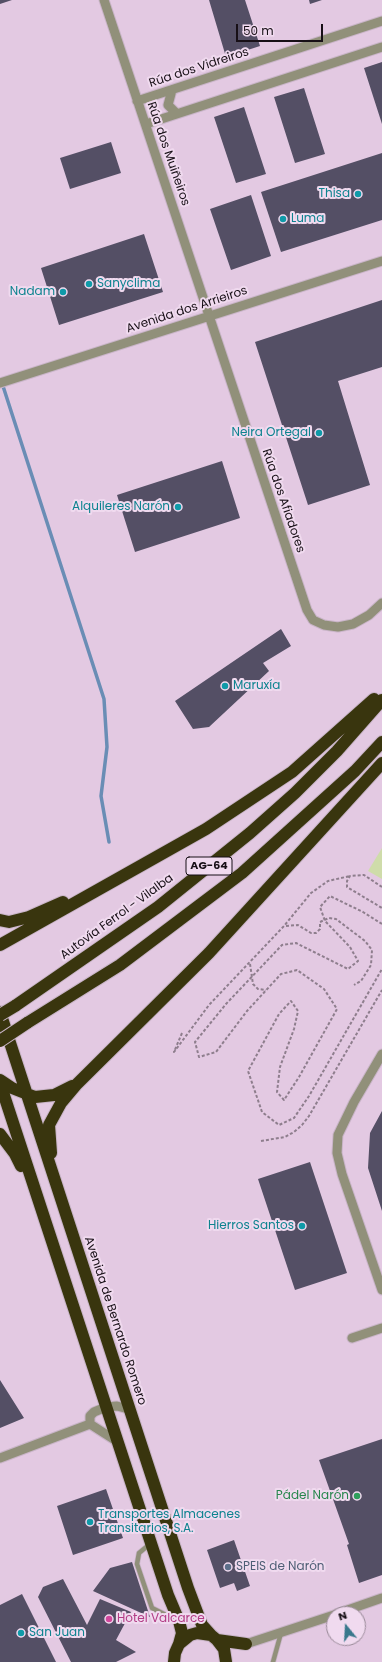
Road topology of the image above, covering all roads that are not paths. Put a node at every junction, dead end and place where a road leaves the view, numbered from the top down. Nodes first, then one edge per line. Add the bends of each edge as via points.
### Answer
1 (104, 0) edge
2 (382, 21) edge
3 (382, 47) edge
4 (172, 90) junction
5 (137, 101) junction
6 (176, 113) junction
7 (146, 124) junction
8 (382, 261) edge
9 (209, 315) junction
10 (0, 383) edge
11 (382, 603) edge
12 (382, 692) edge
13 (382, 700) edge
14 (382, 742) edge
15 (382, 763) edge
16 (140, 866) junction
17 (0, 920) edge
18 (0, 945) edge
19 (0, 1012) edge
20 (0, 1015) edge
21 (0, 1041) edge
22 (382, 1054) edge
23 (20, 1072) junction
24 (0, 1081) edge
25 (77, 1084) junction
26 (12, 1088) junction
27 (27, 1094) junction
28 (3, 1100) edge
29 (0, 1134) edge
30 (59, 1193) junction
31 (39, 1200) junction
32 (382, 1290) edge
33 (382, 1328) edge
34 (352, 1338) dead end
35 (106, 1407) junction
36 (128, 1409) junction
37 (90, 1424) junction
38 (118, 1442) junction
39 (0, 1458) edge
40 (151, 1543) junction
41 (382, 1598) edge
42 (358, 1606) edge
43 (326, 1617) edge
44 (179, 1621) junction
45 (282, 1632) junction
46 (214, 1638) junction
47 (246, 1644) junction
48 (176, 1653) edge
49 (226, 1661) edge
50 (166, 1662) edge
51 (273, 1662) edge

1 - 5 street, Rúa dos Muiñeiros
2 - 4 street, Rúa dos Vidreiros
3 - 6 street
4 - 5 street, Rúa dos Vidreiros
4 - 6 street via 168,105
5 - 7 street, Rúa dos Muiñeiros
6 - 7 street
7 - 9 street, Rúa dos Muiñeiros
8 - 9 street, Avenida dos Arrieiros
9 - 10 street, Avenida dos Arrieiros
9 - 11 street, Rúa dos Afiadores via 302,596 313,620 338,627 353,624 369,615
12 - 16 highway via 292,772 206,829
13 - 20 highway, Autovía Ferrol - Vilalba / AG-64, bridge via 337,751 250,833 158,907
14 - 21 highway, AG-64, bridge via 354,771 242,873 120,965
15 - 25 highway via 209,953
16 - 17 highway via 29,917 8,922
16 - 18 highway
19 - 23 highway, Avenida de Bernardo Romero
22 - 32 street via 338,1135 337,1153
23 - 26 highway
23 - 27 highway, Avenida de Bernardo Romero
24 - 26 highway
24 - 28 highway
25 - 27 highway via 54,1095 35,1097
25 - 30 highway via 61,1103 49,1125 51,1156
26 - 27 highway
26 - 28 highway
27 - 30 highway, Avenida de Bernardo Romero
28 - 31 highway
29 - 31 highway via 15,1154
30 - 36 highway, Avenida de Bernardo Romero
31 - 35 highway
33 - 34 street
35 - 36 street
35 - 37 street via 90,1416
35 - 38 highway
36 - 46 highway, Avenida de Bernardo Romero via 188,1588 202,1625
37 - 38 street
37 - 39 street
38 - 40 highway
40 - 44 highway
40 - 44 lane via 139,1553 137,1564 152,1608
41 - 42 street
43 - 45 street
44 - 48 highway via 182,1633
45 - 47 street
45 - 51 lane
46 - 47 highway
46 - 48 highway via 197,1633 190,1635
46 - 49 highway, Avenida de Bernardo Romero via 224,1649
47 - 49 highway
48 - 50 highway

